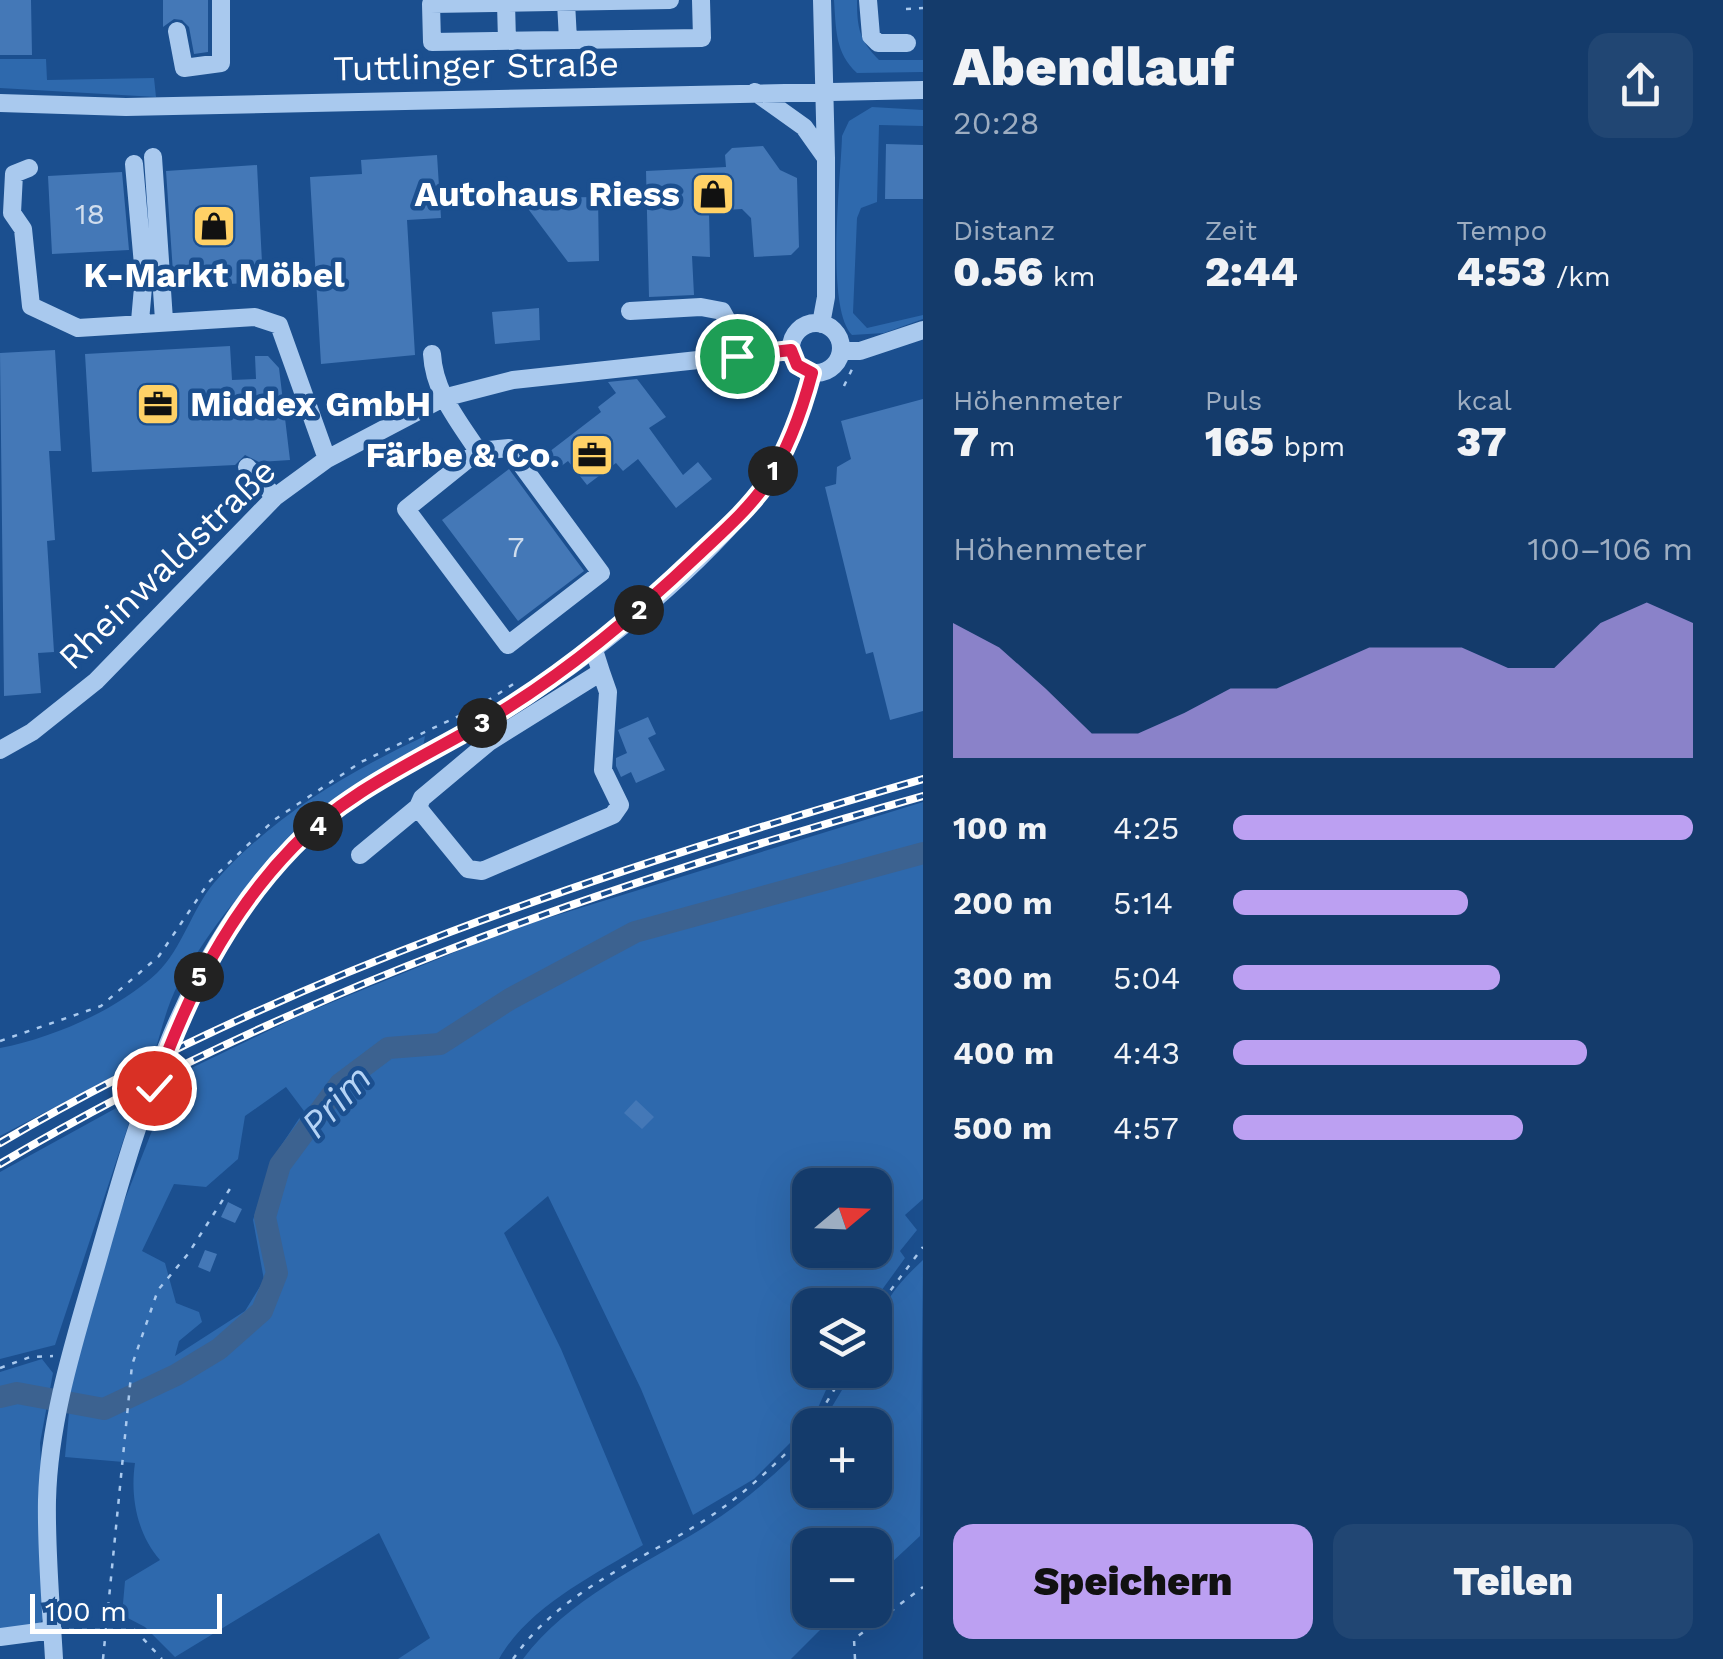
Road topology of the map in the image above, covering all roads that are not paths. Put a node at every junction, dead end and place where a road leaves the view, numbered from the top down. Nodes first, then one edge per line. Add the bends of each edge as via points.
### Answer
1 (221, 0) edge
2 (670, 0) edge
3 (680, 0) edge
4 (701, 0) edge
5 (822, 0) edge
6 (868, 0) edge
7 (431, 2) edge
8 (566, 2) edge
9 (506, 3) junction
10 (177, 31) dead end
11 (568, 40) junction
12 (506, 41) junction
13 (907, 43) dead end
14 (923, 90) edge
15 (826, 91) junction
16 (754, 92) junction
17 (0, 103) edge
18 (30, 104) junction
19 (0, 116) edge
20 (153, 157) dead end
21 (826, 158) junction
22 (134, 164) dead end
23 (28, 168) dead end
24 (630, 311) dead end
25 (164, 320) junction
26 (140, 321) junction
27 (821, 324) junction
28 (923, 330) edge
29 (791, 350) junction
30 (841, 352) junction
31 (432, 354) dead end
32 (737, 356) junction
33 (812, 373) junction
34 (443, 398) junction
35 (478, 451) junction
36 (327, 459) junction
37 (247, 468) dead end
38 (274, 496) junction
39 (593, 648) junction
40 (602, 672) junction
41 (0, 750) edge
42 (418, 806) junction
43 (360, 855) dead end
44 (52, 1630) junction
45 (0, 1637) edge
46 (54, 1659) edge

1 - 10 street via 221,64 184,68
2 - 3 street
2 - 8 street
4 - 11 street via 702,38
5 - 15 street
6 - 13 street via 872,36
7 - 9 street
7 - 12 street via 432,42
8 - 9 street
8 - 11 street
9 - 12 street
11 - 12 street
14 - 15 street, Tuttlinger Straße
15 - 16 street, Tuttlinger Straße
15 - 21 street
16 - 18 street, Tuttlinger Straße via 126,108
16 - 21 street via 804,127
17 - 18 street, Tuttlinger Straße
18 - 19 street, Tuttlinger Straße
20 - 25 street
21 - 27 street
22 - 26 street via 144,276
23 - 26 street via 14,174 11,195 12,213 23,229 31,306 78,328
24 - 32 street via 722,311
25 - 26 street
25 - 36 street via 255,316 279,324
27 - 29 street via 799,330
27 - 30 street via 835,332
28 - 30 street
29 - 32 street, Rheinwaldstraße
29 - 33 street via 797,365
30 - 33 street via 831,369
31 - 34 street
32 - 34 street, Rheinwaldstraße via 513,380
33 - 39 street via 762,489 654,598
34 - 35 street
34 - 36 street, Rheinwaldstraße
35 - 35 street via 509,448 602,573 508,644 406,509
36 - 38 street, Rheinwaldstraße
37 - 38 street
38 - 41 street, Rheinwaldstraße via 96,681
39 - 40 street
39 - 44 street via 492,717 353,797 293,846 198,976 124,1166 68,1364 47,1498
40 - 42 street via 489,742
40 - 42 street via 608,692 603,770 620,805 613,814 476,872
42 - 43 street
44 - 45 street
44 - 46 street

